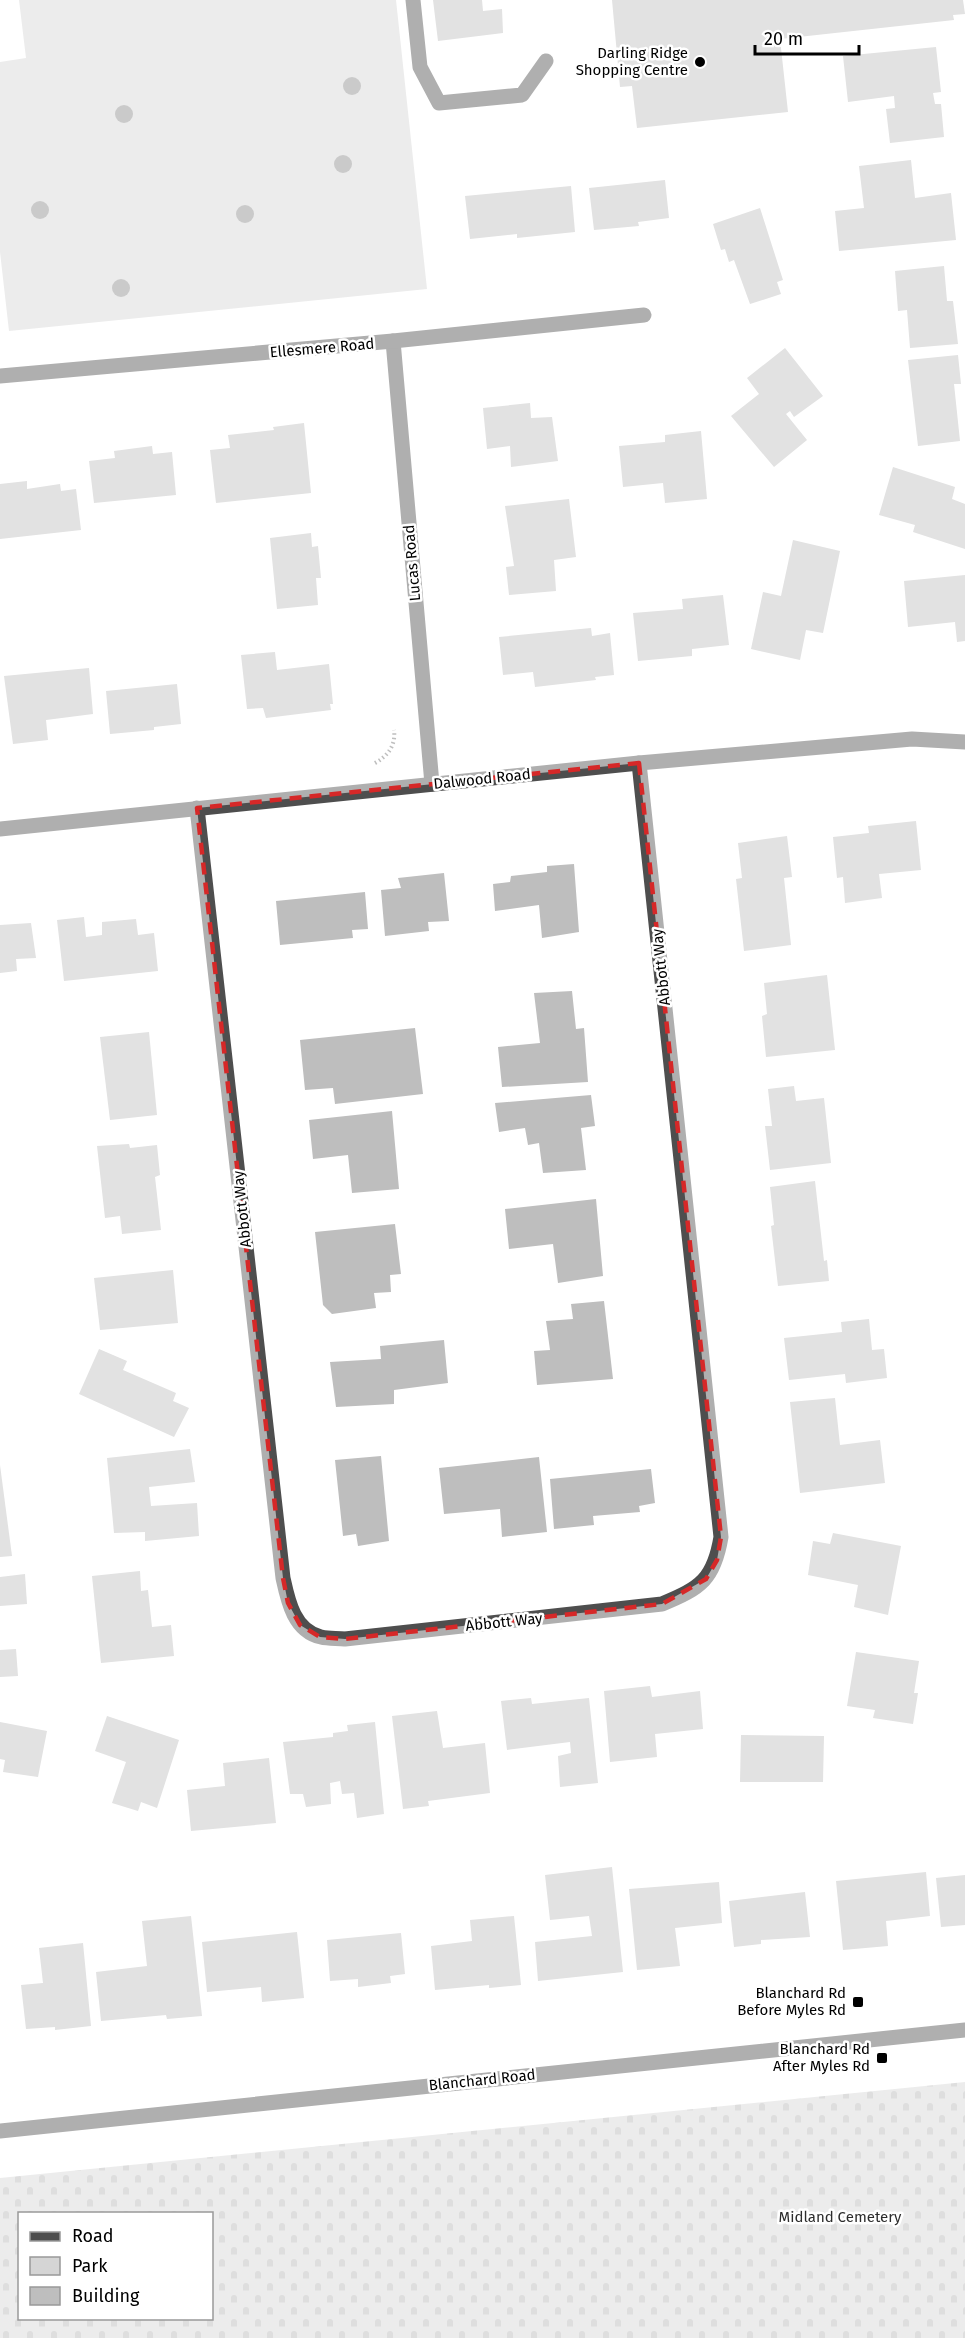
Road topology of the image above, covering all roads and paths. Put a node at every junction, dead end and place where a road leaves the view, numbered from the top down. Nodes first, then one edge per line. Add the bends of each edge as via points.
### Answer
1 (413, 0) edge
2 (546, 61) dead end
3 (644, 315) dead end
4 (393, 341) junction
5 (0, 376) edge
6 (965, 742) edge
7 (639, 763) junction
8 (432, 784) junction
9 (197, 808) junction
10 (0, 829) edge
11 (965, 2030) edge
12 (0, 2131) edge

1 - 2 street via 420,67 439,103 522,94
3 - 4 street, Ellesmere Road
4 - 5 street, Ellesmere Road
4 - 8 street, Lucas Road
6 - 7 street, Dalwood Road via 912,738
7 - 8 street, Dalwood Road
7 - 9 street, Abbott Way via 721,1537 717,1560 706,1579 687,1594 662,1604 357,1638 320,1637 300,1625 288,1603 283,1578
8 - 9 street, Dalwood Road
9 - 10 street, Dalwood Road
11 - 12 street, Blanchard Road

